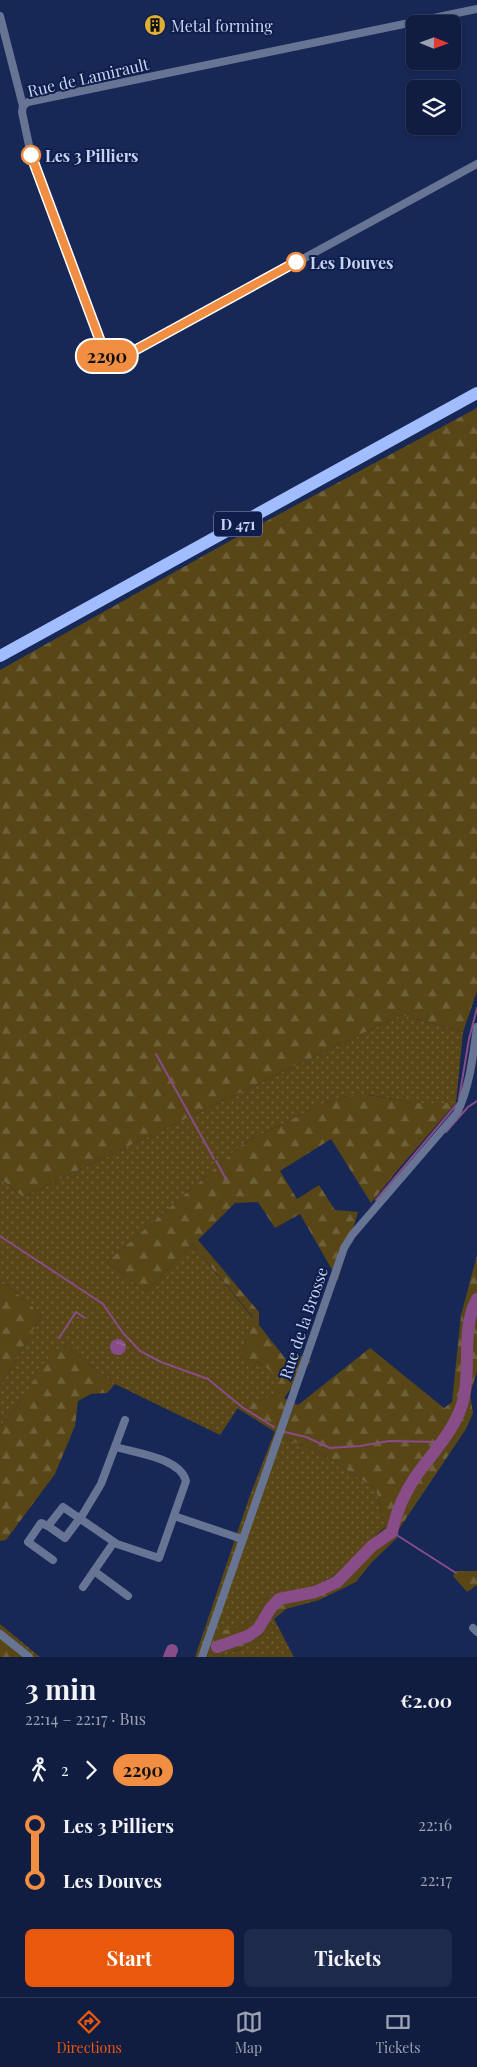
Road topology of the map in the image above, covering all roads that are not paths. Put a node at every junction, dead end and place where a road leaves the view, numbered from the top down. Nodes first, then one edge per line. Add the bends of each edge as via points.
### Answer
1 (477, 9) edge
2 (0, 16) edge
3 (23, 106) junction
4 (477, 164) edge
5 (477, 393) edge
6 (0, 656) edge
7 (477, 1027) edge
8 (125, 1420) dead end
9 (116, 1447) junction
10 (174, 1516) junction
11 (80, 1518) junction
12 (48, 1526) junction
13 (242, 1539) junction
14 (114, 1542) junction
15 (53, 1560) dead end
16 (94, 1572) junction
17 (83, 1588) dead end
18 (128, 1596) dead end
19 (0, 1634) edge
20 (29, 1657) edge
21 (202, 1657) edge

1 - 3 street, Rue de Lamirault via 37,100
2 - 3 street
3 - 4 street, Rue de Lamirault via 31,155 104,351 114,359
5 - 6 main road, D 471
7 - 13 street, Rue de la Brosse via 470,1072 457,1113 344,1248
8 - 9 street
9 - 10 street via 166,1462 184,1475 186,1482
9 - 11 street via 101,1484
10 - 13 street
10 - 14 street via 159,1558
11 - 12 street via 63,1507
11 - 12 street via 65,1538
11 - 14 street
12 - 15 street via 41,1522 28,1542
13 - 21 street, Rue de la Brosse
14 - 16 street
16 - 17 street
16 - 18 street
19 - 20 street

